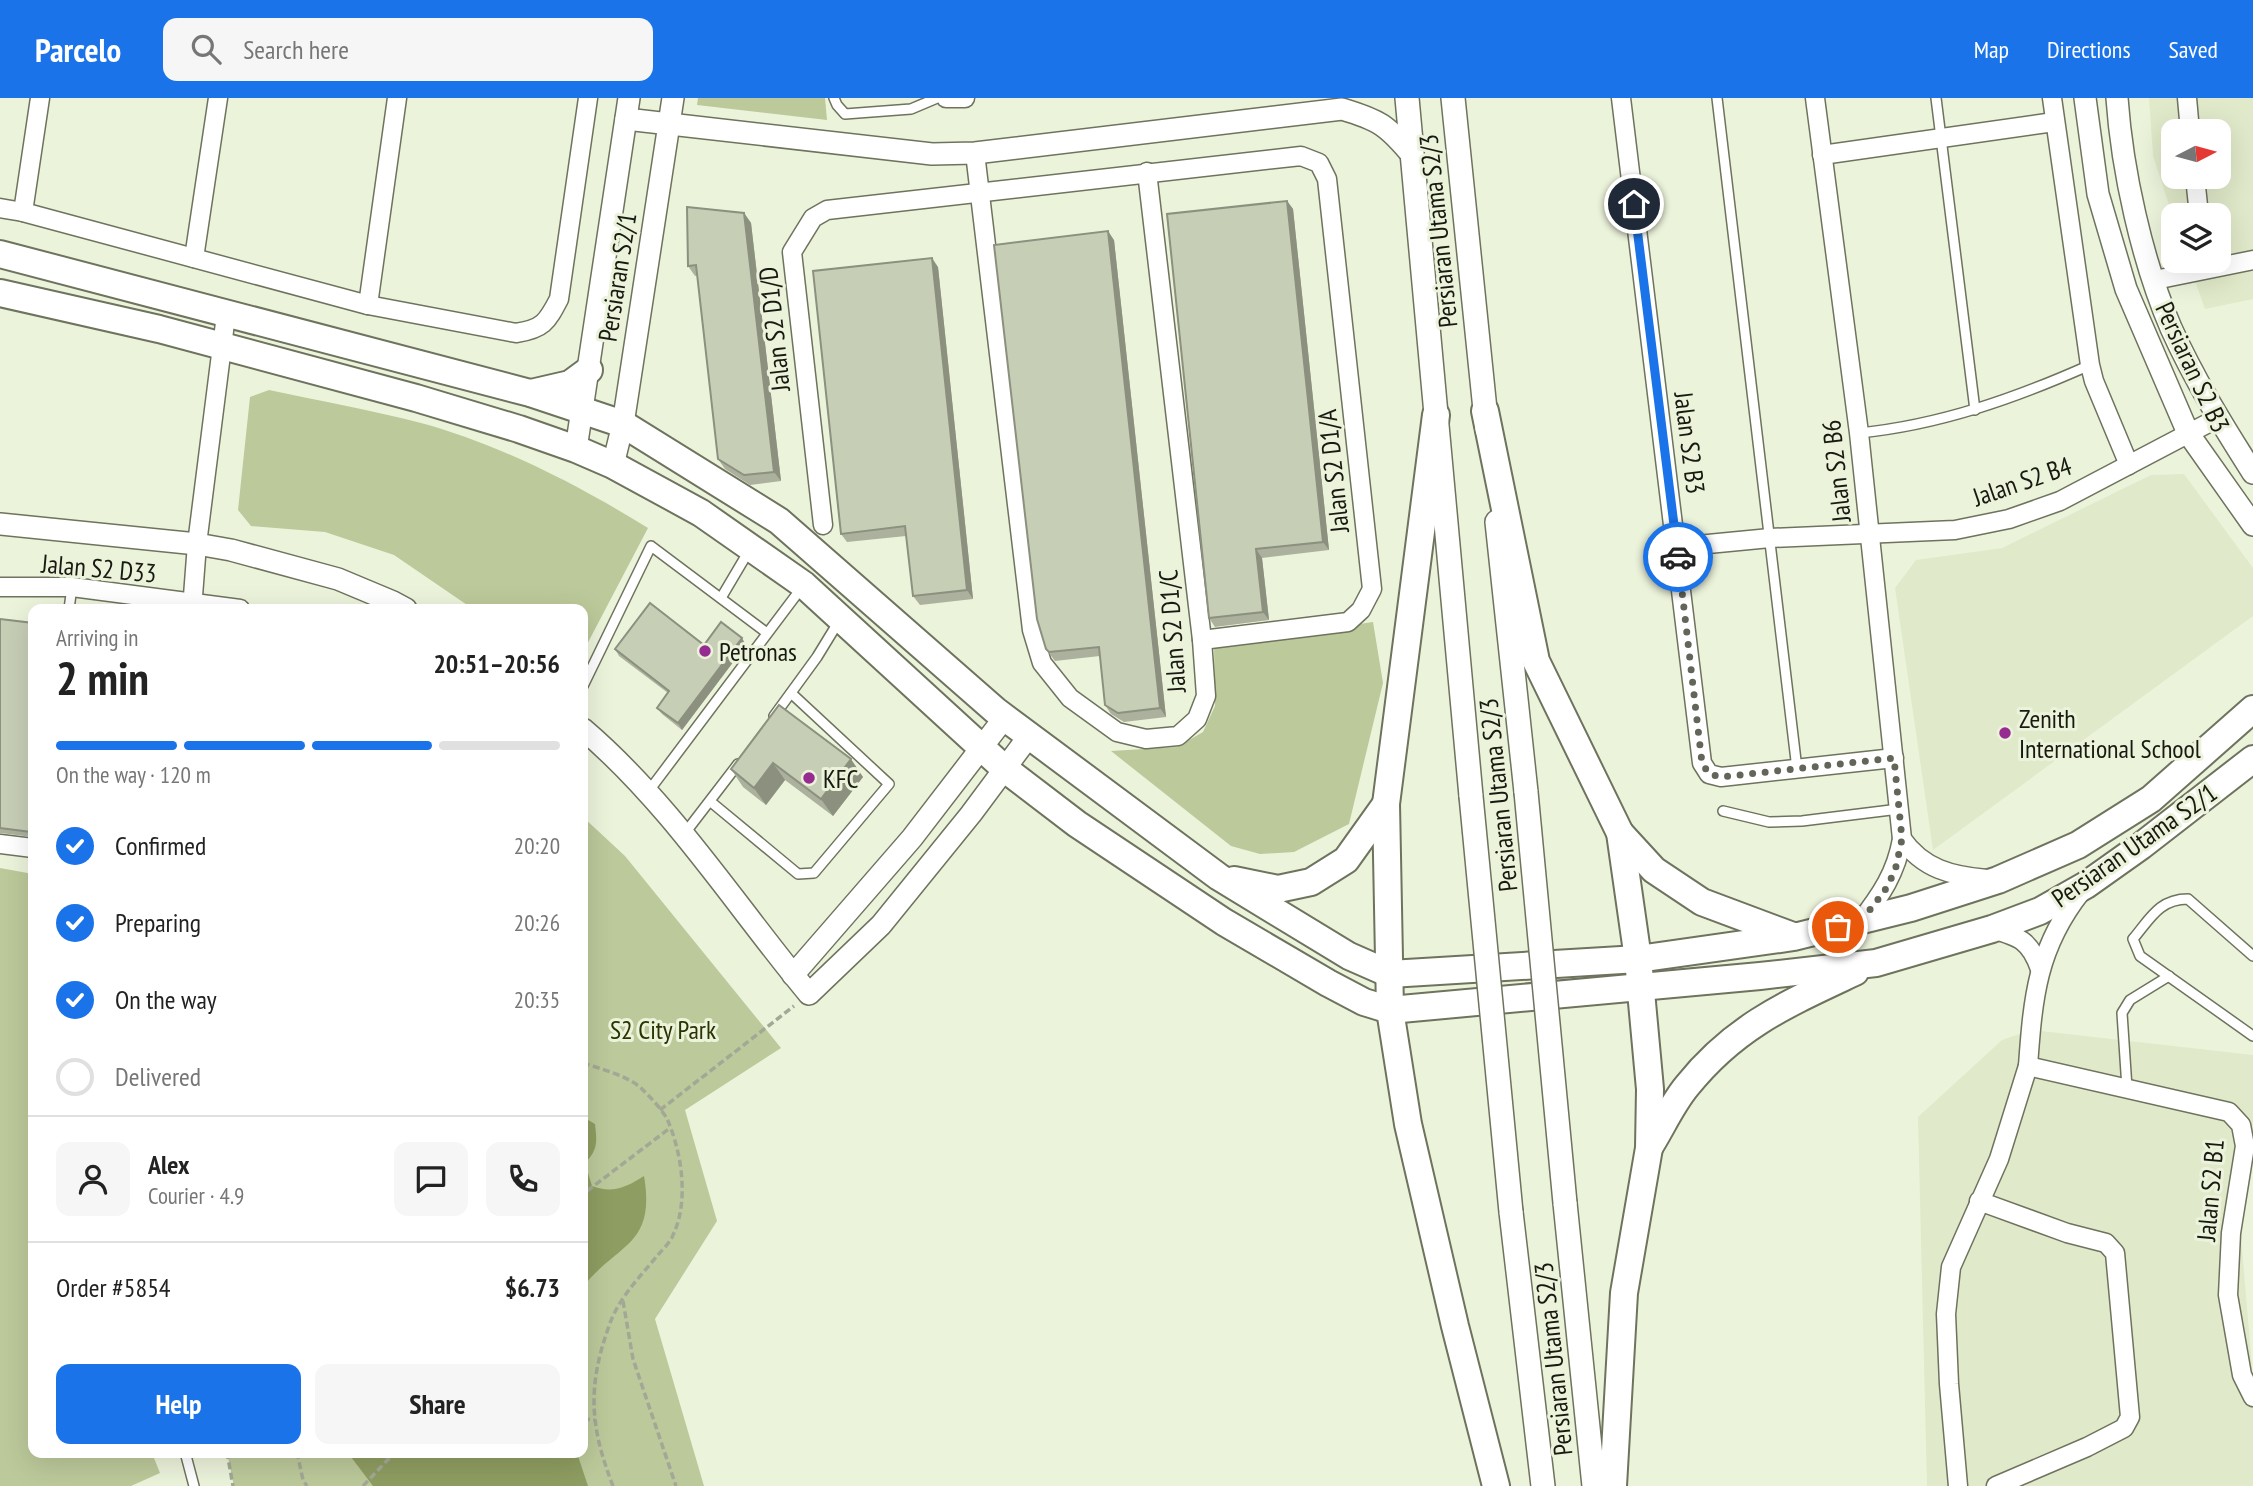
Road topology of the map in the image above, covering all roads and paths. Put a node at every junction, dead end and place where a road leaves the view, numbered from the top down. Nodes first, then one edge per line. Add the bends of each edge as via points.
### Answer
1 (40, 98) edge
2 (218, 98) edge
3 (397, 98) edge
4 (588, 98) edge
5 (629, 98) edge
6 (673, 98) edge
7 (834, 98) edge
8 (937, 98) edge
9 (946, 98) edge
10 (964, 98) edge
11 (1407, 98) edge
12 (1453, 98) edge
13 (1621, 98) edge
14 (1717, 98) edge
15 (1815, 98) edge
16 (1936, 98) edge
17 (2052, 98) edge
18 (2085, 98) edge
19 (2117, 98) edge
20 (2187, 98) edge
21 (1350, 104) edge
22 (626, 119) junction
23 (2189, 119) edge
24 (2054, 122) junction
25 (670, 125) junction
26 (1941, 140) junction
27 (975, 153) junction
28 (1412, 155) junction
29 (1822, 155) junction
30 (1319, 163) joint
31 (1147, 172) junction
32 (979, 192) junction
33 (0, 208) edge
34 (23, 212) junction
35 (0, 254) edge
36 (194, 258) junction
37 (2253, 260) edge
38 (2231, 262) edge
39 (2178, 273) edge
40 (2155, 280) junction
41 (0, 293) edge
42 (368, 305) junction
43 (226, 315) junction
44 (223, 346) junction
45 (2090, 365) junction
46 (589, 370) junction
47 (530, 393) junction
48 (583, 410) junction
49 (1975, 410) junction
50 (1485, 411) junction
51 (1436, 415) junction
52 (2218, 418) junction
53 (622, 424) junction
54 (1858, 433) junction
55 (2188, 433) junction
56 (576, 449) junction
57 (613, 465) junction
58 (2129, 465) junction
59 (2253, 473) edge
60 (0, 524) edge
61 (2253, 524) edge
62 (823, 525) dead end
63 (1870, 533) junction
64 (1770, 538) junction
65 (197, 544) junction
66 (752, 547) junction
67 (1677, 547) junction
68 (804, 585) junction
69 (0, 587) edge
70 (72, 587) junction
71 (720, 598) junction
72 (70, 604) edge
73 (174, 604) edge
74 (192, 604) edge
75 (394, 604) edge
76 (840, 618) junction
77 (767, 634) junction
78 (1202, 640) junction
79 (588, 676) edge
80 (791, 693) junction
81 (2253, 709) edge
82 (1005, 718) junction
83 (767, 726) edge
84 (588, 733) edge
85 (1029, 736) junction
86 (982, 747) junction
87 (743, 758) edge
88 (1894, 758) junction
89 (2253, 759) edge
90 (1005, 769) junction
91 (1797, 769) junction
92 (648, 792) junction
93 (711, 802) junction
94 (1385, 804) junction
95 (1899, 809) junction
96 (1723, 811) dead end
97 (1620, 833) junction
98 (684, 834) junction
99 (1902, 839) junction
100 (0, 845) edge
101 (28, 848) edge
102 (1219, 877) junction
103 (1998, 880) junction
104 (2086, 885) junction
105 (1860, 922) junction
106 (1992, 929) junction
107 (1794, 937) junction
108 (2253, 956) edge
109 (1638, 959) junction
110 (1876, 963) junction
111 (2040, 969) junction
112 (1390, 974) junction
113 (793, 975) junction
114 (2169, 976) junction
115 (1640, 986) junction
116 (809, 994) junction
117 (1390, 1010) junction
118 (2253, 1036) edge
119 (588, 1065) edge
120 (2028, 1066) junction
121 (2127, 1088) junction
122 (660, 1110) junction
123 (670, 1128) junction
124 (1649, 1148) junction
125 (588, 1190) edge
126 (1979, 1201) junction
127 (623, 1298) junction
128 (2253, 1397) edge
129 (588, 1419) edge
130 (595, 1420) junction
131 (187, 1458) edge
132 (228, 1458) edge
133 (299, 1458) edge
134 (389, 1458) edge
135 (194, 1486) edge
136 (233, 1486) edge
137 (307, 1486) edge
138 (363, 1486) edge
139 (613, 1486) edge
140 (676, 1486) edge
141 (1496, 1486) edge
142 (1543, 1486) edge
143 (1594, 1486) edge
144 (1613, 1486) edge
145 (1958, 1486) edge
146 (1996, 1486) edge

1 - 34 street
2 - 36 street
3 - 42 street
4 - 42 street via 559,299 549,319 534,331 516,333
5 - 22 street, Persiaran S2/1
6 - 25 street, Persiaran S2/1
7 - 8 lane via 845,114 911,109
9 - 10 street
11 - 28 main road, Persiaran Utama S2/3
12 - 50 main road, Persiaran Utama S2/3
13 - 67 street, Jalan S2 B3
14 - 64 lane
15 - 29 street, Jalan S2 B6
16 - 26 lane
17 - 24 street
18 - 55 street, Persiaran S2 B3 via 2098,194 2126,289
19 - 40 street, Persiaran S2 B3 via 2137,223
20 - 23 street
21 - 27 street
21 - 28 street via 1392,131
22 - 25 street
22 - 46 street, Persiaran S2/1
24 - 26 street
24 - 45 street
25 - 27 street via 932,154
25 - 53 street, Persiaran S2/1
26 - 29 street
26 - 49 lane
27 - 32 street, Jalan S2 D1/C
28 - 51 main road, Persiaran Utama S2/3
29 - 54 street, Jalan S2 B6
30 - 31 street, Jalan S2 D1/D via 1301,156
30 - 78 street, Jalan S2 D1/A via 1327,179 1372,589 1348,622
31 - 32 street, Jalan S2 D1/D
31 - 78 street, Jalan S2 D1/C
32 - 62 street, Jalan S2 D1/D via 827,210 813,218 792,252
32 - 78 street, Jalan S2 D1/C via 1032,630 1042,663 1070,698 1117,732 1146,739 1178,736 1198,719 1206,696
33 - 34 street
34 - 36 street
35 - 43 main road
36 - 42 street
37 - 38 street
39 - 40 street
40 - 52 street, Persiaran S2 B3 via 2170,326
41 - 44 main road
43 - 44 street
43 - 47 main road
44 - 56 main road via 416,398
44 - 65 street
45 - 49 lane
45 - 58 street
46 - 47 main road via 570,384
46 - 48 street, Persiaran S2/1
47 - 48 main road
48 - 53 main road
48 - 56 street, Persiaran S2/1
49 - 54 lane
50 - 97 main road via 1536,661
50 - 143 main road, Persiaran Utama S2/3, bridge
51 - 94 main road
51 - 142 main road, Persiaran Utama S2/3, bridge via 1511,1212
52 - 55 street, Jalan S2 B4
52 - 59 street, Persiaran S2 B3
53 - 57 street, Persiaran S2/1
53 - 82 main road via 779,521
54 - 63 street, Jalan S2 B6
55 - 58 street, Jalan S2 B4
55 - 61 street, Persiaran S2 B3
56 - 57 main road
57 - 66 main road
58 - 63 street, Jalan S2 B4 via 2060,501 2010,519 1955,530
60 - 65 street
63 - 64 street, Jalan S2 B4
63 - 88 street, Jalan S2 B6
64 - 67 street, Jalan S2 B4
64 - 91 lane
65 - 74 street
65 - 75 street via 338,579
66 - 68 main road
66 - 71 lane
67 - 91 street, Jalan S2 B3 via 1702,763 1709,774 1721,777
68 - 76 main road
68 - 77 lane
69 - 70 street, Jalan S2 D33
70 - 72 lane
70 - 73 street, Jalan S2 D33
71 - 77 lane
71 - 79 lane via 651,546
76 - 80 lane
76 - 86 main road
77 - 92 lane
80 - 83 lane
80 - 93 lane via 889,783 814,873 798,874
81 - 103 main road, Persiaran Utama S2/1 via 2151,799 2078,845
82 - 85 main road
82 - 86 street
84 - 92 street
85 - 90 street
85 - 102 main road
86 - 90 main road
86 - 113 street via 912,838
87 - 93 lane
88 - 91 street, Jalan S2 B3
88 - 95 street, Jalan S2 B6
89 - 104 main road, Persiaran Utama S2/1
90 - 116 street via 881,925
90 - 117 main road via 1077,824 1224,922 1328,983
92 - 98 street
93 - 98 lane
94 - 102 main road via 1346,860 1311,882 1278,889
94 - 112 main road
95 - 96 lane via 1769,822
95 - 99 street, Jalan S2 B6
97 - 107 main road via 1654,870 1702,902
97 - 109 main road
98 - 113 street
99 - 103 street via 1922,862 1939,870 1959,877
99 - 105 street, Jalan S2 B6 via 1895,871
100 - 101 street
102 - 112 main road via 1349,956
103 - 105 main road, Persiaran Utama S2/1
104 - 106 main road, Persiaran Utama S2/1 via 2039,911
104 - 111 street via 2054,929
105 - 107 main road, Persiaran Utama S2/1
106 - 110 main road, Persiaran Utama S2/1
106 - 111 street via 2028,944
107 - 109 main road, Persiaran Utama S2/1
108 - 114 lane via 2188,899 2173,899 2162,904 2133,939 2140,956
109 - 112 main road, Persiaran Utama S2/1
109 - 115 main road
110 - 115 main road, Persiaran Utama S2/1
110 - 124 main road via 1778,1008 1728,1042 1686,1087
111 - 120 street
112 - 117 main road
113 - 116 street
114 - 118 lane
114 - 121 lane via 2130,1000 2122,1013
115 - 117 main road, Persiaran Utama S2/1
115 - 124 main road via 1650,1089
116 - 122 path
117 - 141 main road via 1408,1124
119 - 122 path via 639,1087
120 - 121 street, Jalan S2 B1
120 - 126 street via 1999,1159
121 - 128 street, Jalan S2 B1 via 2229,1112 2241,1125 2245,1146 2231,1233 2228,1295 2242,1375
122 - 123 path
123 - 125 path
123 - 127 path via 682,1182 673,1236
124 - 144 main road via 1624,1293
126 - 145 street via 1951,1267 1946,1314
126 - 146 street via 2106,1243 2115,1254 2130,1417 2124,1428
127 - 130 path via 597,1364
127 - 140 path via 633,1359
129 - 130 path
130 - 139 path
131 - 135 lane
132 - 136 path
133 - 137 path
134 - 138 path

